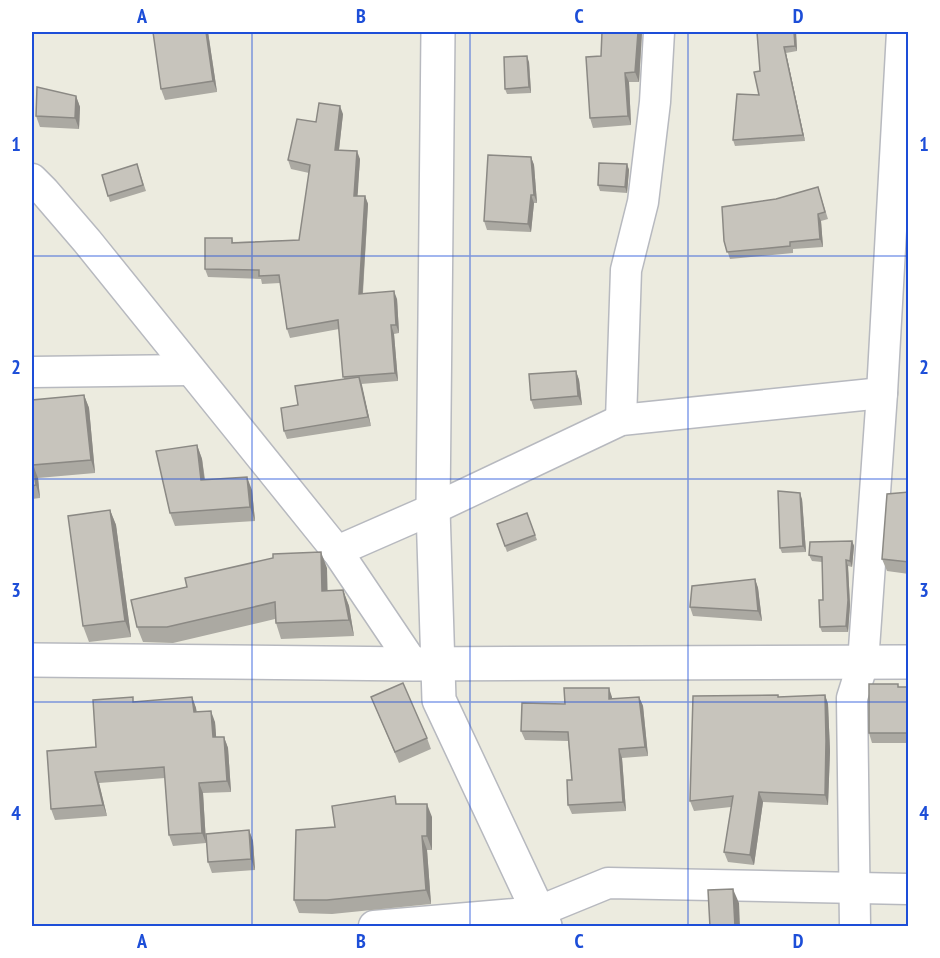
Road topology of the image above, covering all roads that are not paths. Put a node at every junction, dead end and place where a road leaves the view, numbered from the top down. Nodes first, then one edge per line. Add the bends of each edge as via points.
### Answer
1 (438, 32) edge
2 (658, 32) edge
3 (902, 32) edge
4 (32, 179) edge
5 (190, 370) junction
6 (32, 372) edge
7 (882, 393) junction
8 (621, 420) junction
9 (433, 508) junction
10 (337, 550) junction
11 (32, 660) edge
12 (909, 662) edge
13 (863, 663) junction
14 (425, 664) junction
15 (854, 887) junction
16 (909, 889) edge
17 (541, 919) edge
18 (374, 927) edge
19 (855, 927) edge

1 - 9 street
2 - 8 street via 655,102 643,202 626,270
3 - 7 street
4 - 5 street
5 - 6 street
5 - 10 street
7 - 8 street
7 - 13 street
8 - 9 street
9 - 10 street
9 - 14 street
10 - 14 street
11 - 14 street
12 - 13 street
13 - 14 street
13 - 15 street via 852,698
14 - 17 street
15 - 16 street
15 - 17 street via 608,883
15 - 19 street
17 - 18 street

